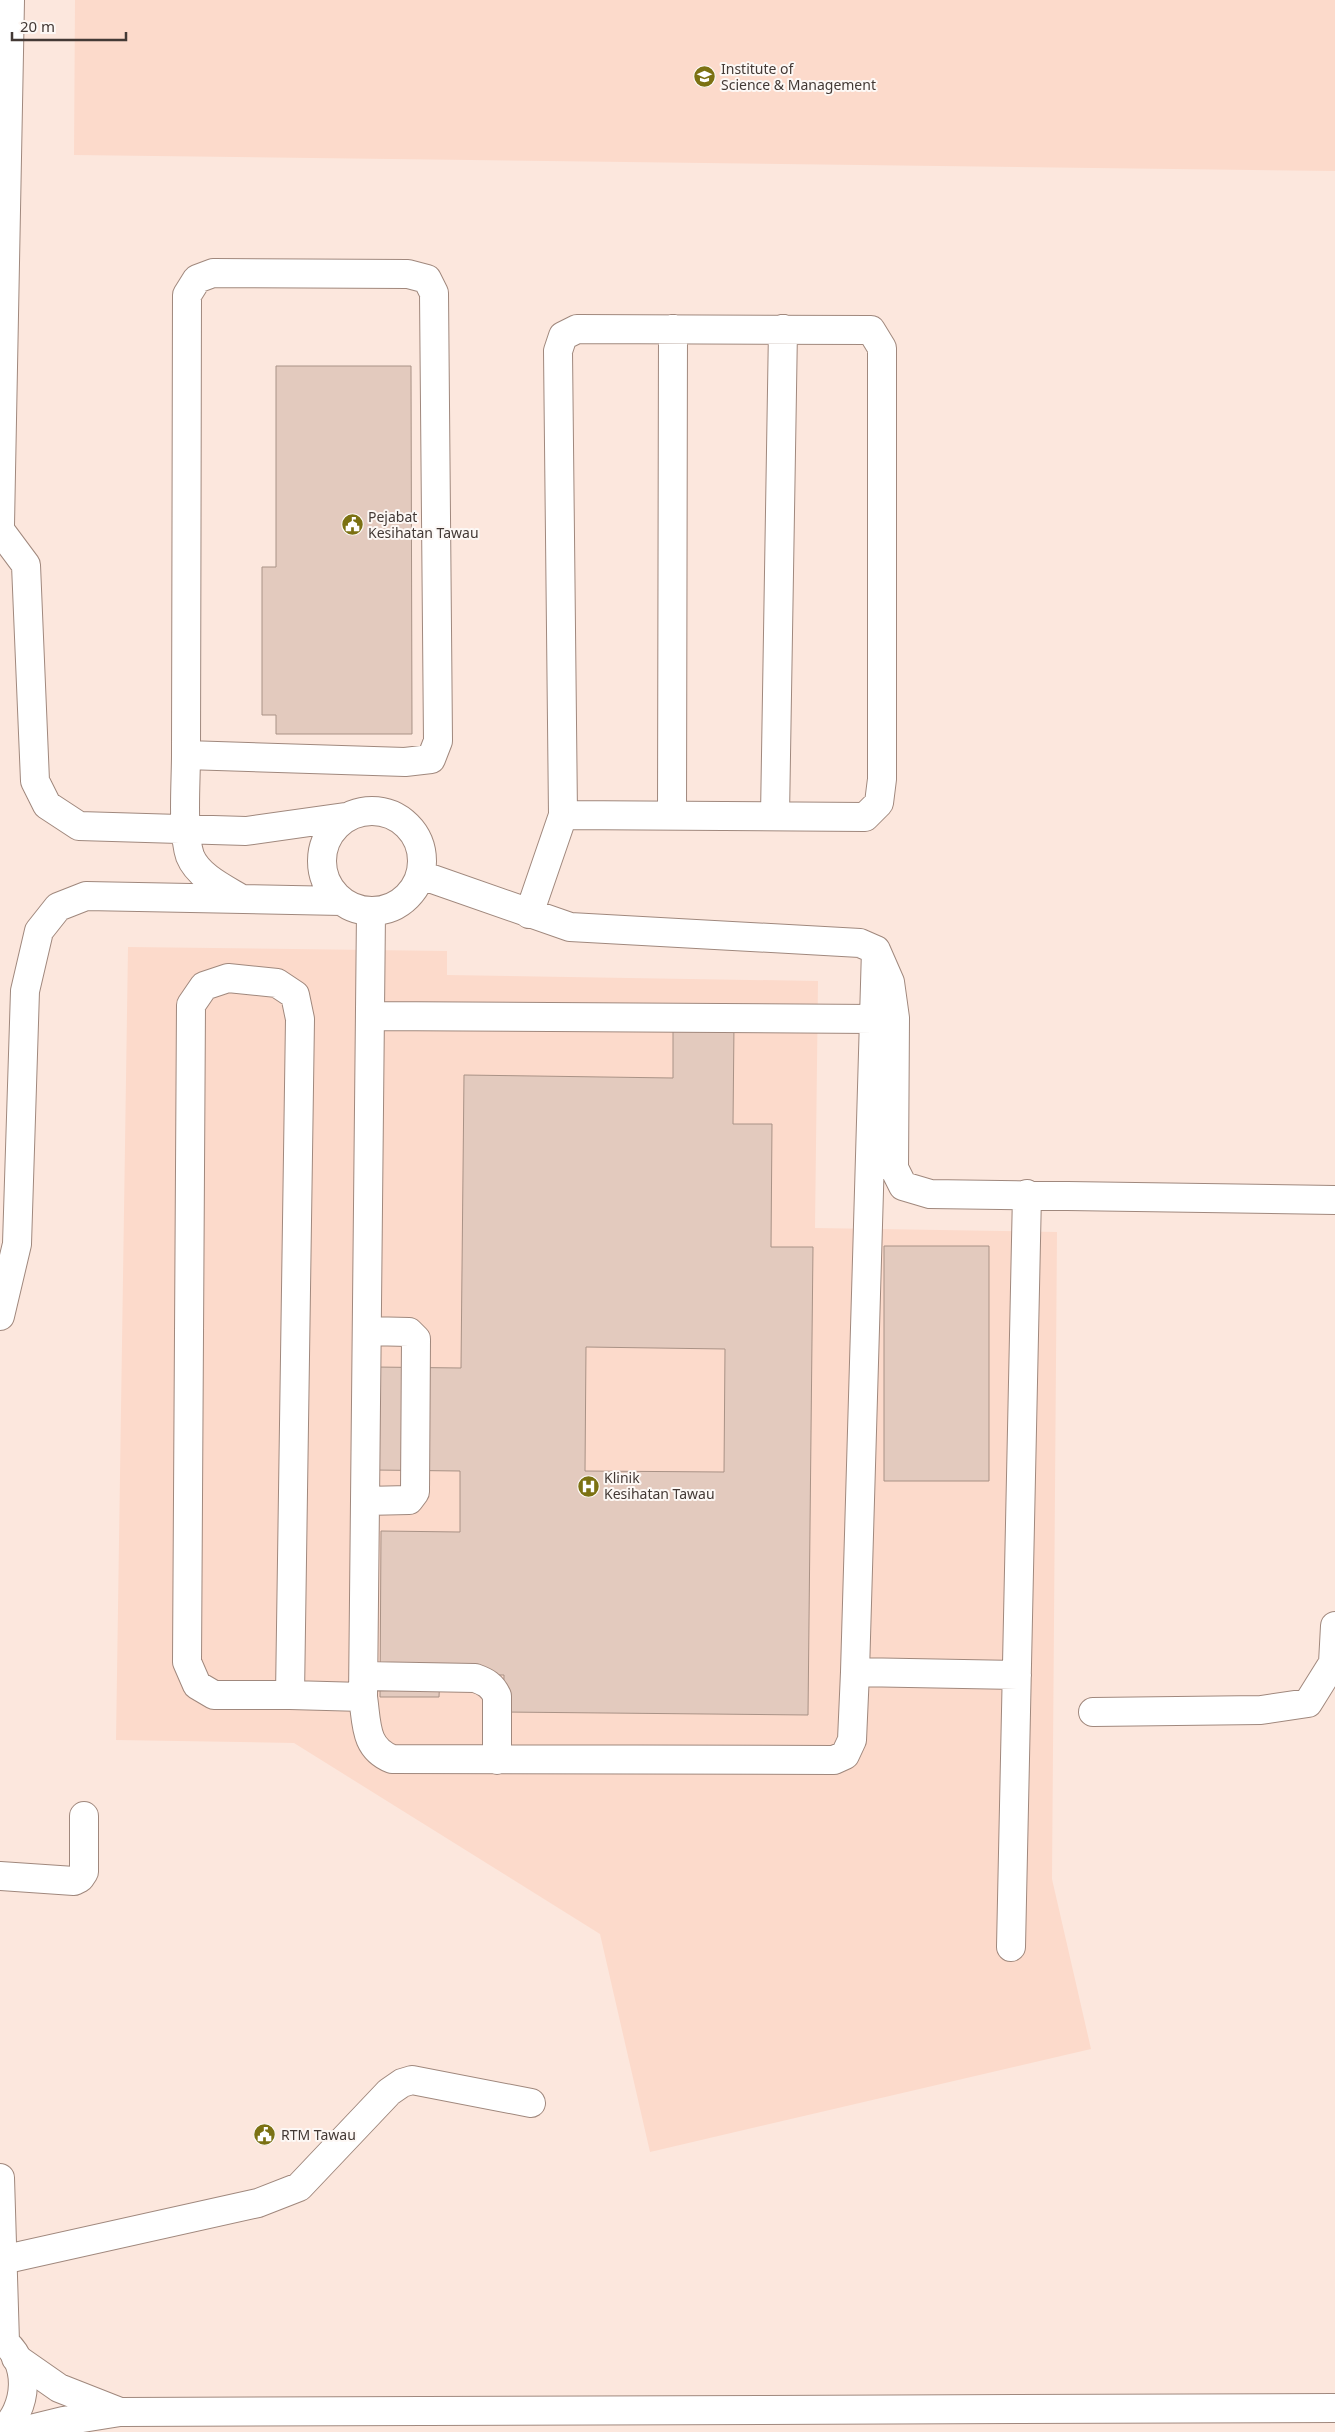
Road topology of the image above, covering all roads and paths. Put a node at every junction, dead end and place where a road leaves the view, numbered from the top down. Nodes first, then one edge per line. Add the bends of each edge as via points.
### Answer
1 (10, 0) edge
2 (673, 329) junction
3 (783, 329) junction
4 (0, 525) edge
5 (0, 530) edge
6 (186, 755) junction
7 (563, 815) junction
8 (672, 815) junction
9 (775, 816) junction
10 (345, 817) junction
11 (186, 830) junction
12 (421, 875) junction
13 (240, 898) junction
14 (342, 901) junction
15 (371, 912) junction
16 (529, 914) junction
17 (876, 950) junction
18 (370, 1016) junction
19 (874, 1019) junction
20 (1027, 1194) junction
21 (1335, 1200) edge
22 (0, 1316) edge
23 (367, 1331) junction
24 (365, 1501) junction
25 (1335, 1626) edge
26 (855, 1672) junction
27 (1017, 1675) junction
28 (363, 1687) junction
29 (290, 1695) junction
30 (1093, 1712) dead end
31 (497, 1760) junction
32 (84, 1816) dead end
33 (0, 1876) edge
34 (1011, 1947) dead end
35 (531, 2103) dead end
36 (0, 2178) edge
37 (2, 2260) junction
38 (7, 2346) edge
39 (1335, 2408) edge
40 (120, 2412) junction
41 (441, 2421) edge
42 (313, 2422) edge
43 (0, 2432) edge
44 (18, 2432) edge

1 - 4 street
2 - 3 street
2 - 7 street via 577,329 564,336 558,351
2 - 8 street
3 - 9 street
3 - 9 street via 871,330 882,348 882,779 879,803 865,817
5 - 11 street via 26,565 35,781 47,805 79,826
6 - 6 street via 187,296 197,279 213,273 408,274 428,279 434,293 438,731 438,741 430,759 405,762
6 - 11 street
7 - 8 street
7 - 16 street
8 - 9 street
10 - 11 street via 246,831
10 - 12 street via 361,810 379,810 410,826 419,841 423,858
10 - 14 street via 325,843 322,859 330,889
11 - 13 street via 190,857 202,872
12 - 15 street via 413,891 402,902
12 - 16 street
13 - 14 street
13 - 22 street via 86,896 58,907 39,931 25,991 16,1244
14 - 15 street via 356,909
15 - 18 street
16 - 17 street via 570,927 860,943
17 - 19 street
17 - 20 street via 890,982 893,1000 894,1168 903,1186 930,1194
18 - 19 street
18 - 23 street
19 - 26 street
20 - 21 street
20 - 27 street
23 - 24 street
23 - 24 street via 409,1332 416,1339 415,1492 410,1500
24 - 28 street
25 - 30 street via 1333,1663 1308,1703 1261,1710
26 - 27 street
26 - 31 street via 852,1740 845,1755 834,1760
27 - 34 street
28 - 29 street
28 - 31 street via 368,1734 379,1754 392,1760
28 - 31 street via 475,1678 486,1682 494,1688 497,1696
29 - 29 street via 214,1695 197,1686 187,1662 191,1005 204,986 228,978 277,982 295,995 300,1019
32 - 33 street via 84,1872 80,1878
35 - 37 street via 412,2080 389,2092 299,2187 258,2203
36 - 37 street
37 - 38 street
38 - 40 street via 60,2388
38 - 43 street via 22,2375 23,2394 17,2411
39 - 41 street
40 - 42 street
40 - 44 street
41 - 42 street

